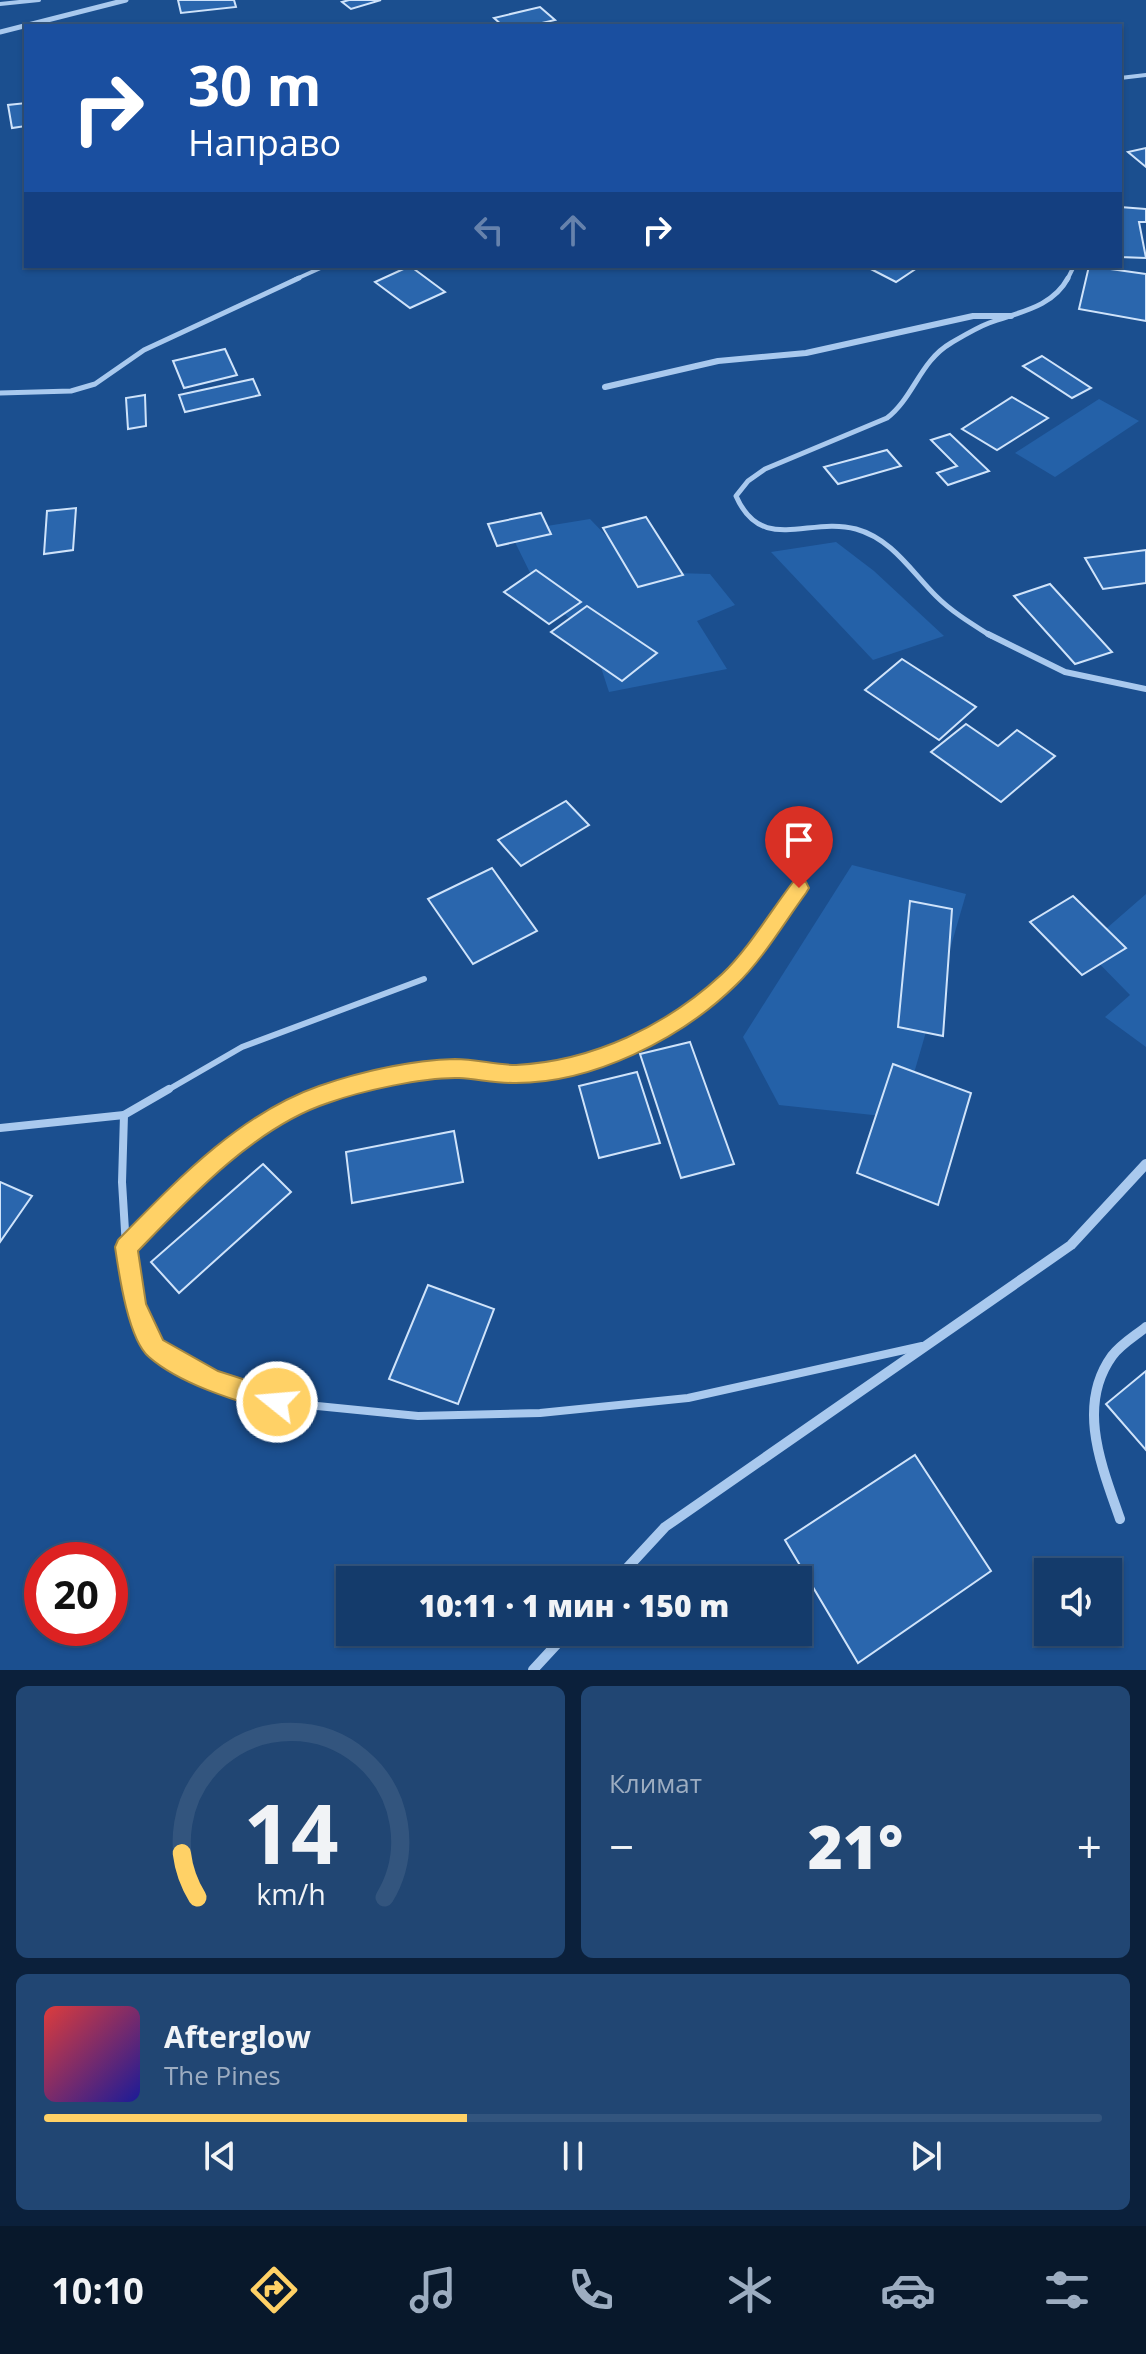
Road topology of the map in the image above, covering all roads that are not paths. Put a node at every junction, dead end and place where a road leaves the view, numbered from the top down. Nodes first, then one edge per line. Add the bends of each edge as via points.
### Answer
1 (39, 0) edge
2 (126, 0) edge
3 (0, 4) edge
4 (32, 24) edge
5 (24, 26) edge
6 (0, 32) edge
7 (1146, 75) edge
8 (1122, 78) edge
9 (321, 268) edge
10 (1073, 268) edge
11 (1011, 316) junction
12 (605, 387) dead end
13 (0, 393) edge
14 (1146, 689) edge
15 (799, 888) dead end
16 (424, 979) dead end
17 (124, 1115) junction
18 (0, 1128) edge
19 (1146, 1164) edge
20 (126, 1247) junction
21 (1146, 1327) edge
22 (930, 1344) junction
23 (1120, 1519) dead end
24 (629, 1566) edge
25 (555, 1646) edge
26 (533, 1670) edge

1 - 3 lane
2 - 4 street
5 - 6 street
7 - 8 lane
9 - 13 lane via 144,350 95,384 71,391
10 - 11 lane via 1059,296
11 - 12 street via 973,316 806,353 718,361
11 - 14 lane via 975,329 931,358 907,401 887,417 852,435 806,448 751,479 736,496 740,510 766,529 841,525 865,531 882,541 946,605 1016,651 1062,672
15 - 20 lane via 730,979 666,1029 589,1064 515,1074 455,1068 321,1095 265,1125 199,1173
16 - 17 lane via 242,1047
17 - 18 lane
17 - 20 lane
19 - 22 street via 1071,1245
20 - 22 lane via 135,1306 155,1348 213,1382 277,1402 418,1416 540,1413 688,1398
21 - 23 street via 1112,1356 1094,1396 1095,1445
22 - 24 street via 665,1527
25 - 26 street

